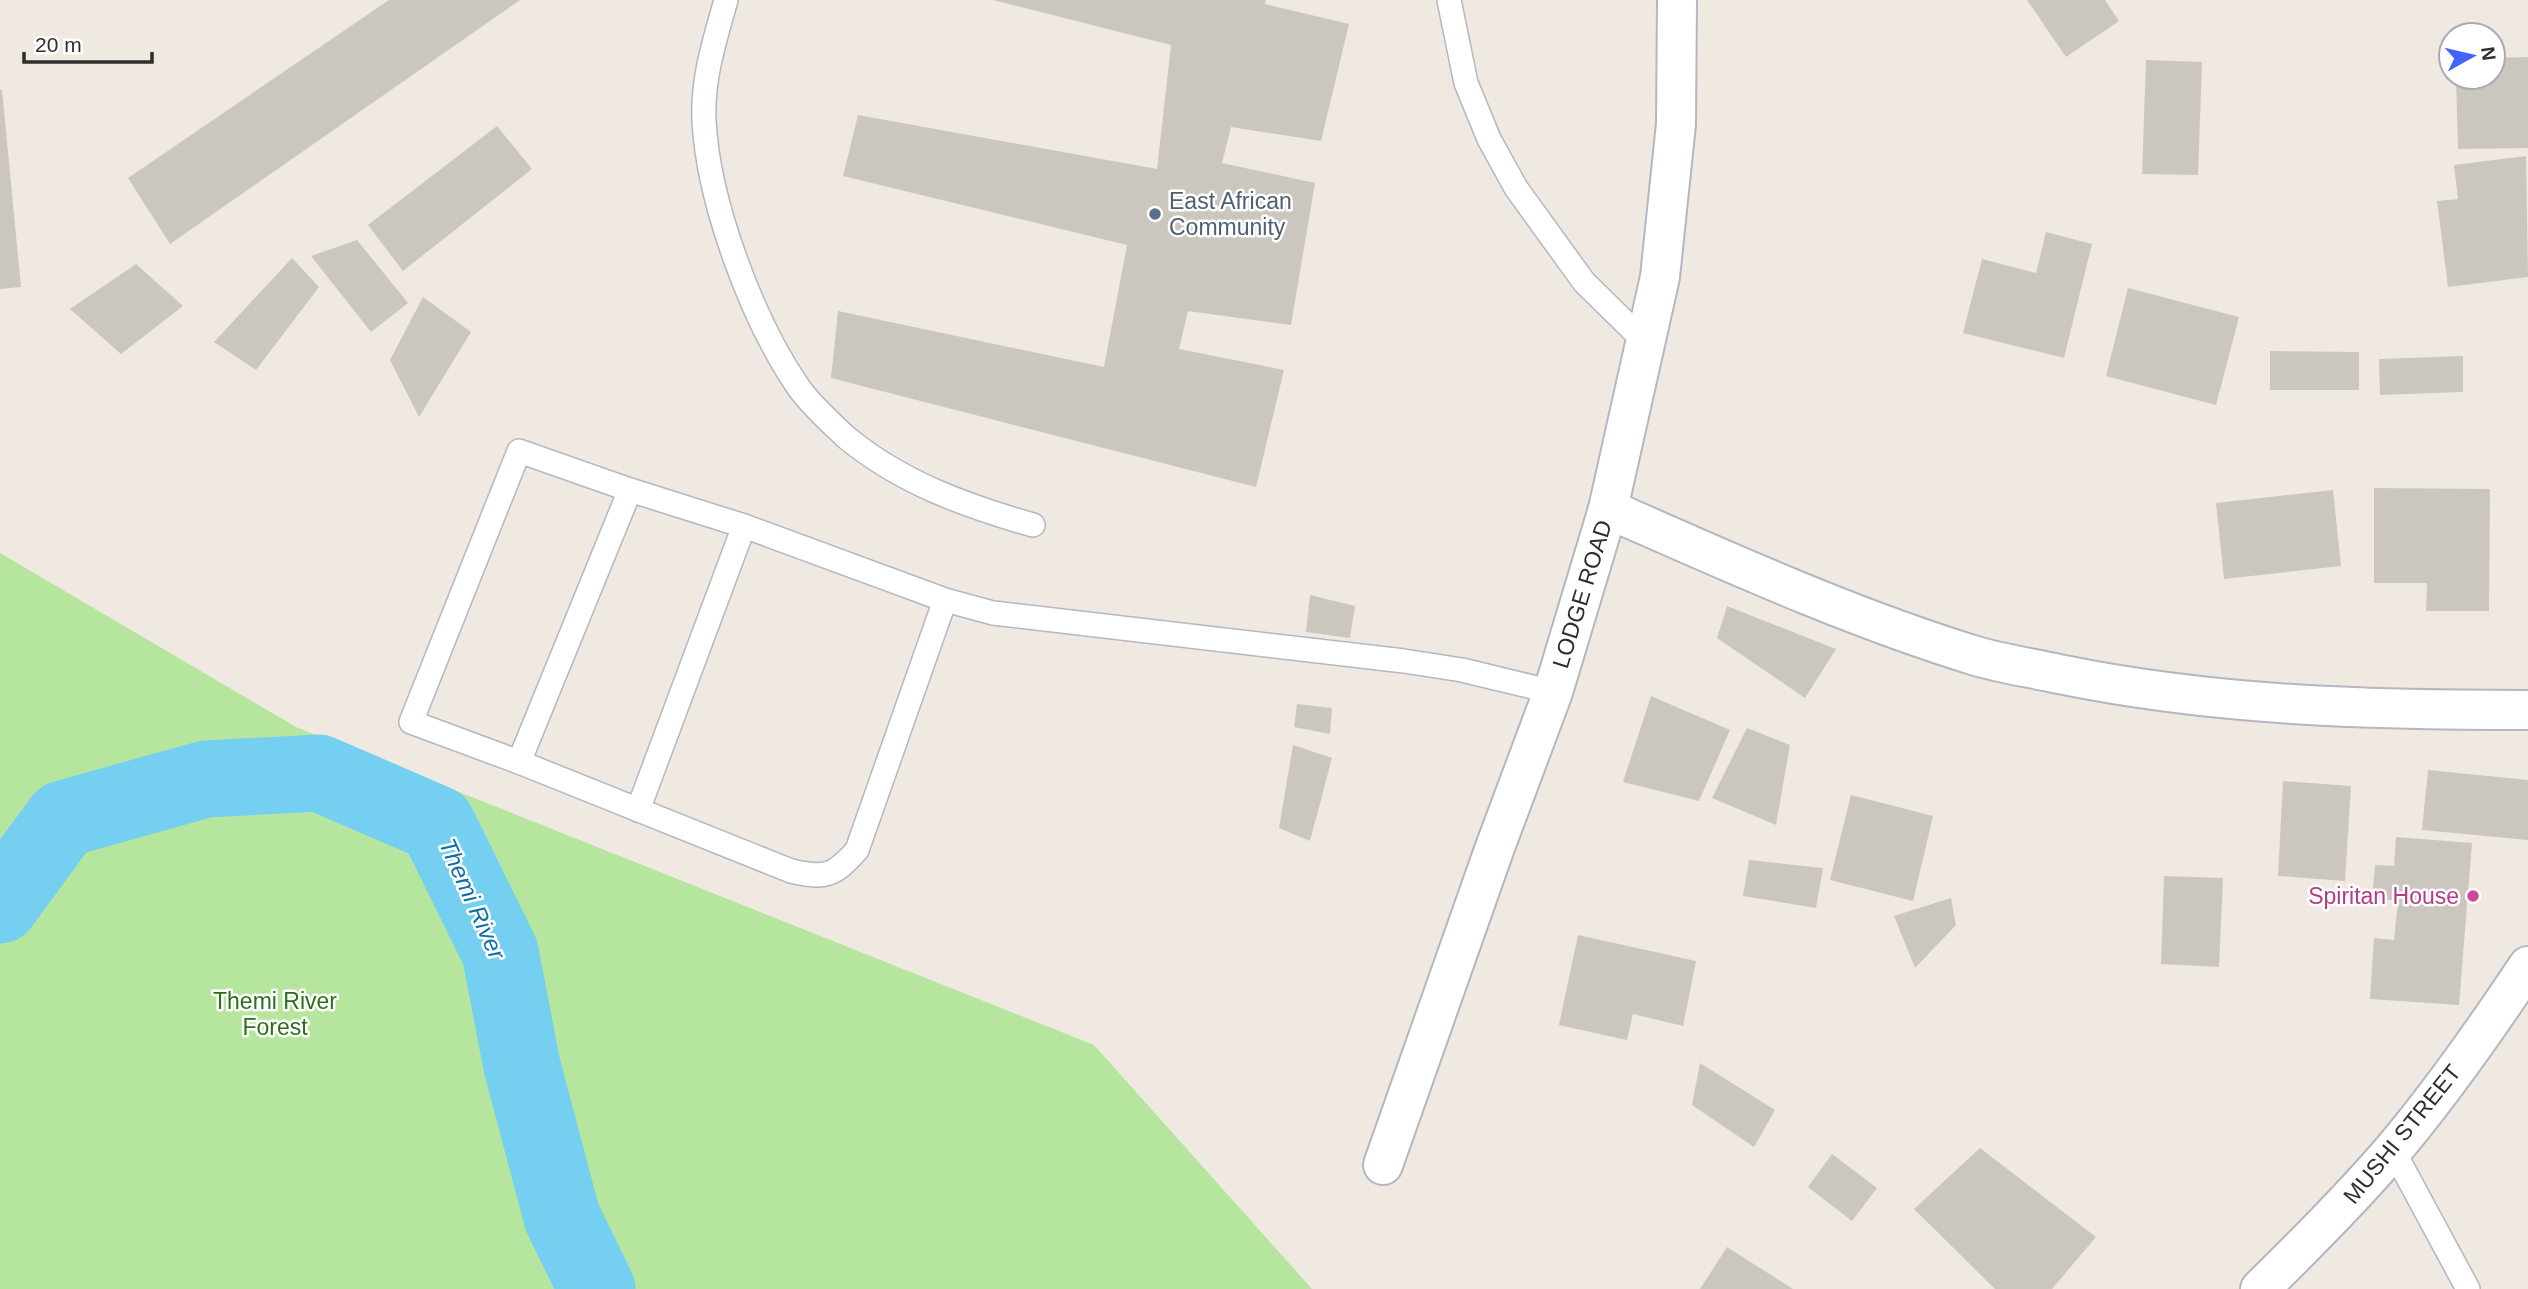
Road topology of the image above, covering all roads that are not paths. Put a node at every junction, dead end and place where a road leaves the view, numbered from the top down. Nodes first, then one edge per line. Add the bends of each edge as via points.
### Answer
1 (726, 0) edge
2 (1449, 0) edge
3 (1677, 0) edge
4 (1646, 343) junction
5 (630, 490) junction
6 (1608, 509) junction
7 (1033, 525) dead end
8 (744, 526) junction
9 (944, 600) junction
10 (1553, 692) junction
11 (2528, 710) edge
12 (519, 762) junction
13 (638, 810) junction
14 (2528, 965) edge
15 (2393, 1150) junction
16 (1383, 1165) dead end
17 (2260, 1289) edge
18 (2468, 1289) edge

1 - 7 lane via 709,62 704,118 710,165 735,259 765,328 800,390 846,437 894,471 942,495
2 - 4 lane via 1466,83 1516,188 1584,282
3 - 4 street, LODGE ROAD via 1676,124 1660,277
4 - 6 street, LODGE ROAD
5 - 8 lane
5 - 12 lane
5 - 12 lane via 519,451 411,722
6 - 10 street, LODGE ROAD
6 - 11 street via 1817,600 1979,657 2148,691 2224,699 2374,709
8 - 9 lane
8 - 13 lane
9 - 10 lane via 993,612 1416,663
9 - 13 lane via 857,850 840,869 814,876 791,871
10 - 16 street, LODGE ROAD
12 - 13 lane
14 - 15 street, MUSHI STREET
15 - 17 street, MUSHI STREET
15 - 18 lane

